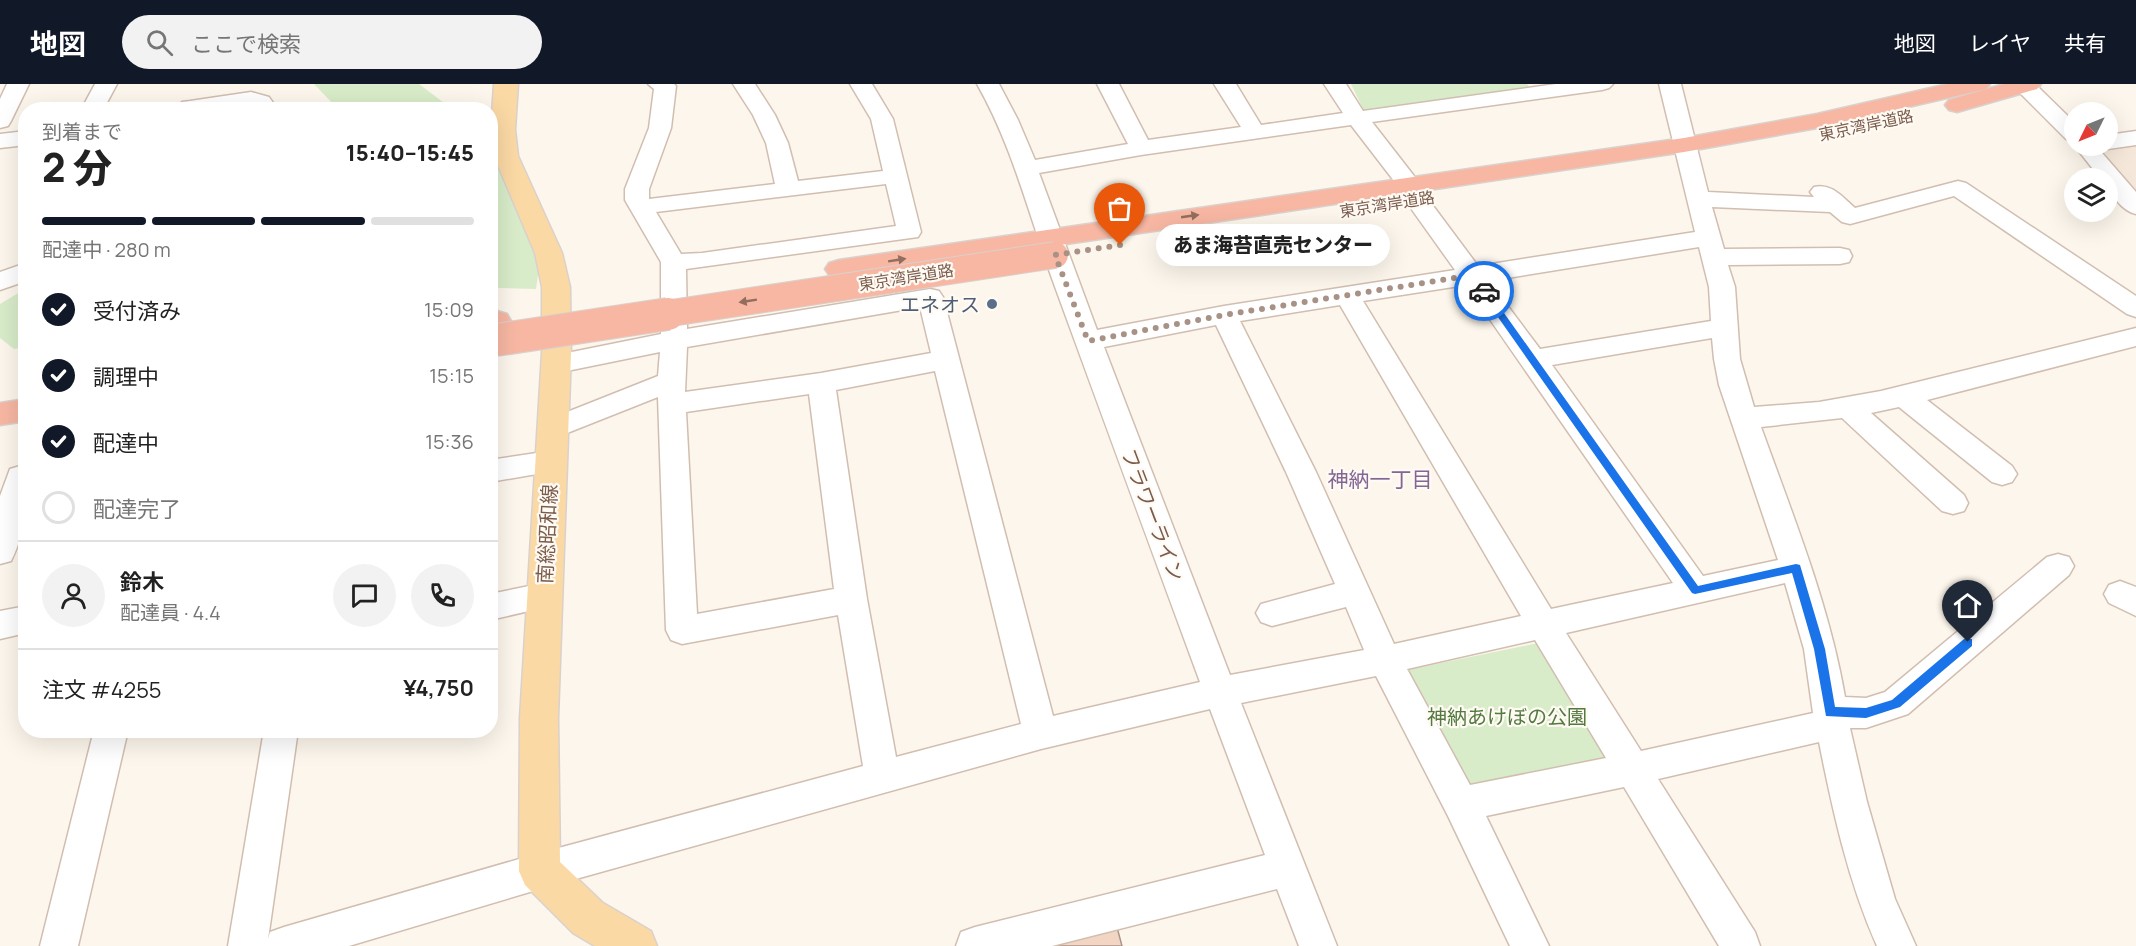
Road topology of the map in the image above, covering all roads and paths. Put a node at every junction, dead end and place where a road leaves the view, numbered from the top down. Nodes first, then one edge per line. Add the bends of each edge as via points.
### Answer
1 (18, 84) edge
2 (106, 84) edge
3 (195, 84) edge
4 (506, 84) edge
5 (659, 84) edge
6 (744, 84) edge
7 (861, 84) edge
8 (988, 84) edge
9 (1108, 84) edge
10 (1225, 84) edge
11 (1335, 84) edge
12 (1602, 84) edge
13 (1670, 84) edge
14 (1978, 84) edge
15 (2025, 85) edge
16 (1541, 88) edge
17 (96, 102) edge
18 (190, 102) edge
19 (226, 102) edge
20 (261, 102) edge
21 (1, 116) edge
22 (1357, 118) junction
23 (2064, 123) edge
24 (1255, 132) junction
25 (2136, 138) edge
26 (18, 139) edge
27 (0, 141) edge
28 (2118, 141) edge
29 (1141, 148) junction
30 (1686, 152) junction
31 (2094, 156) edge
32 (1026, 168) junction
33 (896, 176) junction
34 (788, 189) junction
35 (1413, 192) junction
36 (1698, 199) junction
37 (642, 207) junction
38 (2136, 207) edge
39 (1052, 246) junction
40 (1710, 248) junction
41 (1840, 256) dead end
42 (672, 262) junction
43 (18, 274) edge
44 (1473, 275) junction
45 (0, 282) edge
46 (1347, 295) junction
47 (2136, 308) edge
48 (1224, 315) junction
49 (1726, 327) junction
50 (498, 330) edge
51 (2136, 337) edge
52 (674, 340) junction
53 (1088, 341) junction
54 (1533, 359) junction
55 (945, 360) junction
56 (557, 364) junction
57 (820, 382) junction
58 (18, 389) edge
59 (0, 392) edge
60 (671, 392) junction
61 (1902, 395) junction
62 (1847, 407) junction
63 (18, 411) edge
64 (0, 414) edge
65 (1744, 418) junction
66 (551, 445) junction
67 (498, 468) edge
68 (2002, 474) dead end
69 (18, 484) edge
70 (1953, 503) dead end
71 (0, 552) edge
72 (2058, 566) dead end
73 (1796, 568) junction
74 (1695, 590) junction
75 (1355, 592) junction
76 (544, 596) junction
77 (851, 599) junction
78 (498, 605) edge
79 (1272, 613) dead end
80 (18, 621) edge
81 (1543, 624) junction
82 (0, 625) edge
83 (1385, 660) junction
84 (1220, 692) junction
85 (1831, 718) junction
86 (1041, 734) junction
87 (109, 738) edge
88 (280, 738) edge
89 (1632, 770) junction
90 (882, 777) junction
91 (1461, 804) junction
92 (1287, 868) junction
93 (540, 871) junction
94 (59, 946) edge
95 (247, 946) edge
96 (284, 946) edge
97 (636, 946) edge
98 (975, 946) edge
99 (1318, 946) edge
100 (1530, 946) edge
101 (1741, 946) edge
102 (1898, 946) edge

1 - 21 street
2 - 17 street
3 - 18 street
4 - 56 main road, 南総昭和線 via 505,155 550,260 555,284
5 - 37 street via 665,86 660,128 637,189
6 - 34 street via 777,143
7 - 33 street via 882,119
8 - 32 street, フラワーライン via 1003,108
9 - 29 street
10 - 24 street
11 - 22 street
12 - 16 street
13 - 30 street
14 - 30 highway, 東京湾岸道路
15 - 23 street
15 - 30 highway, 東京湾岸道路 via 1963,104 1837,132
16 - 22 street
19 - 20 street via 251,98
22 - 24 street
22 - 35 street
24 - 29 street
25 - 28 street
26 - 27 street
29 - 32 street
30 - 35 highway, 東京湾岸道路
30 - 36 street
31 - 38 street
32 - 39 street, フラワーライン
33 - 34 street
33 - 42 street via 909,232
34 - 37 street
35 - 39 highway, 東京湾岸道路
35 - 44 street
36 - 40 street
36 - 47 street via 1829,198 1850,217 1958,188
37 - 42 street
39 - 50 highway, 東京湾岸道路, bridge
39 - 53 street, フラワーライン
40 - 41 street
40 - 44 street
40 - 49 street via 1722,288
42 - 52 street
43 - 45 street
44 - 46 street
44 - 54 street
46 - 48 street
46 - 81 street
48 - 53 street
48 - 75 street via 1302,472
49 - 54 street
49 - 65 street via 1726,359
51 - 61 street
52 - 55 street via 930,297
52 - 56 street
52 - 60 street
53 - 84 street, フラワーライン
54 - 74 street
55 - 57 street
55 - 86 street
56 - 66 main road, 南総昭和線
57 - 60 street
57 - 77 street
58 - 59 highway
60 - 66 street
60 - 77 street via 682,630
61 - 62 street
61 - 68 street
62 - 65 street
62 - 70 street
63 - 64 highway
65 - 73 street
66 - 67 street
66 - 76 main road, 南総昭和線
69 - 71 street
72 - 85 street via 1896,703
73 - 74 street
73 - 85 street via 1820,649
74 - 81 street
75 - 79 street
75 - 83 street
76 - 78 street
76 - 93 main road, 南総昭和線 via 537,807
77 - 90 street
80 - 82 street
81 - 83 street
81 - 89 street
83 - 84 street
83 - 91 street
84 - 86 street
84 - 92 street, フラワーライン
85 - 89 street
85 - 102 street via 1877,903
86 - 90 street
87 - 94 street
88 - 95 street
89 - 91 street
89 - 101 street
90 - 93 street
91 - 100 street
92 - 98 street
92 - 99 street, フラワーライン
93 - 96 street
93 - 97 main road via 588,918

